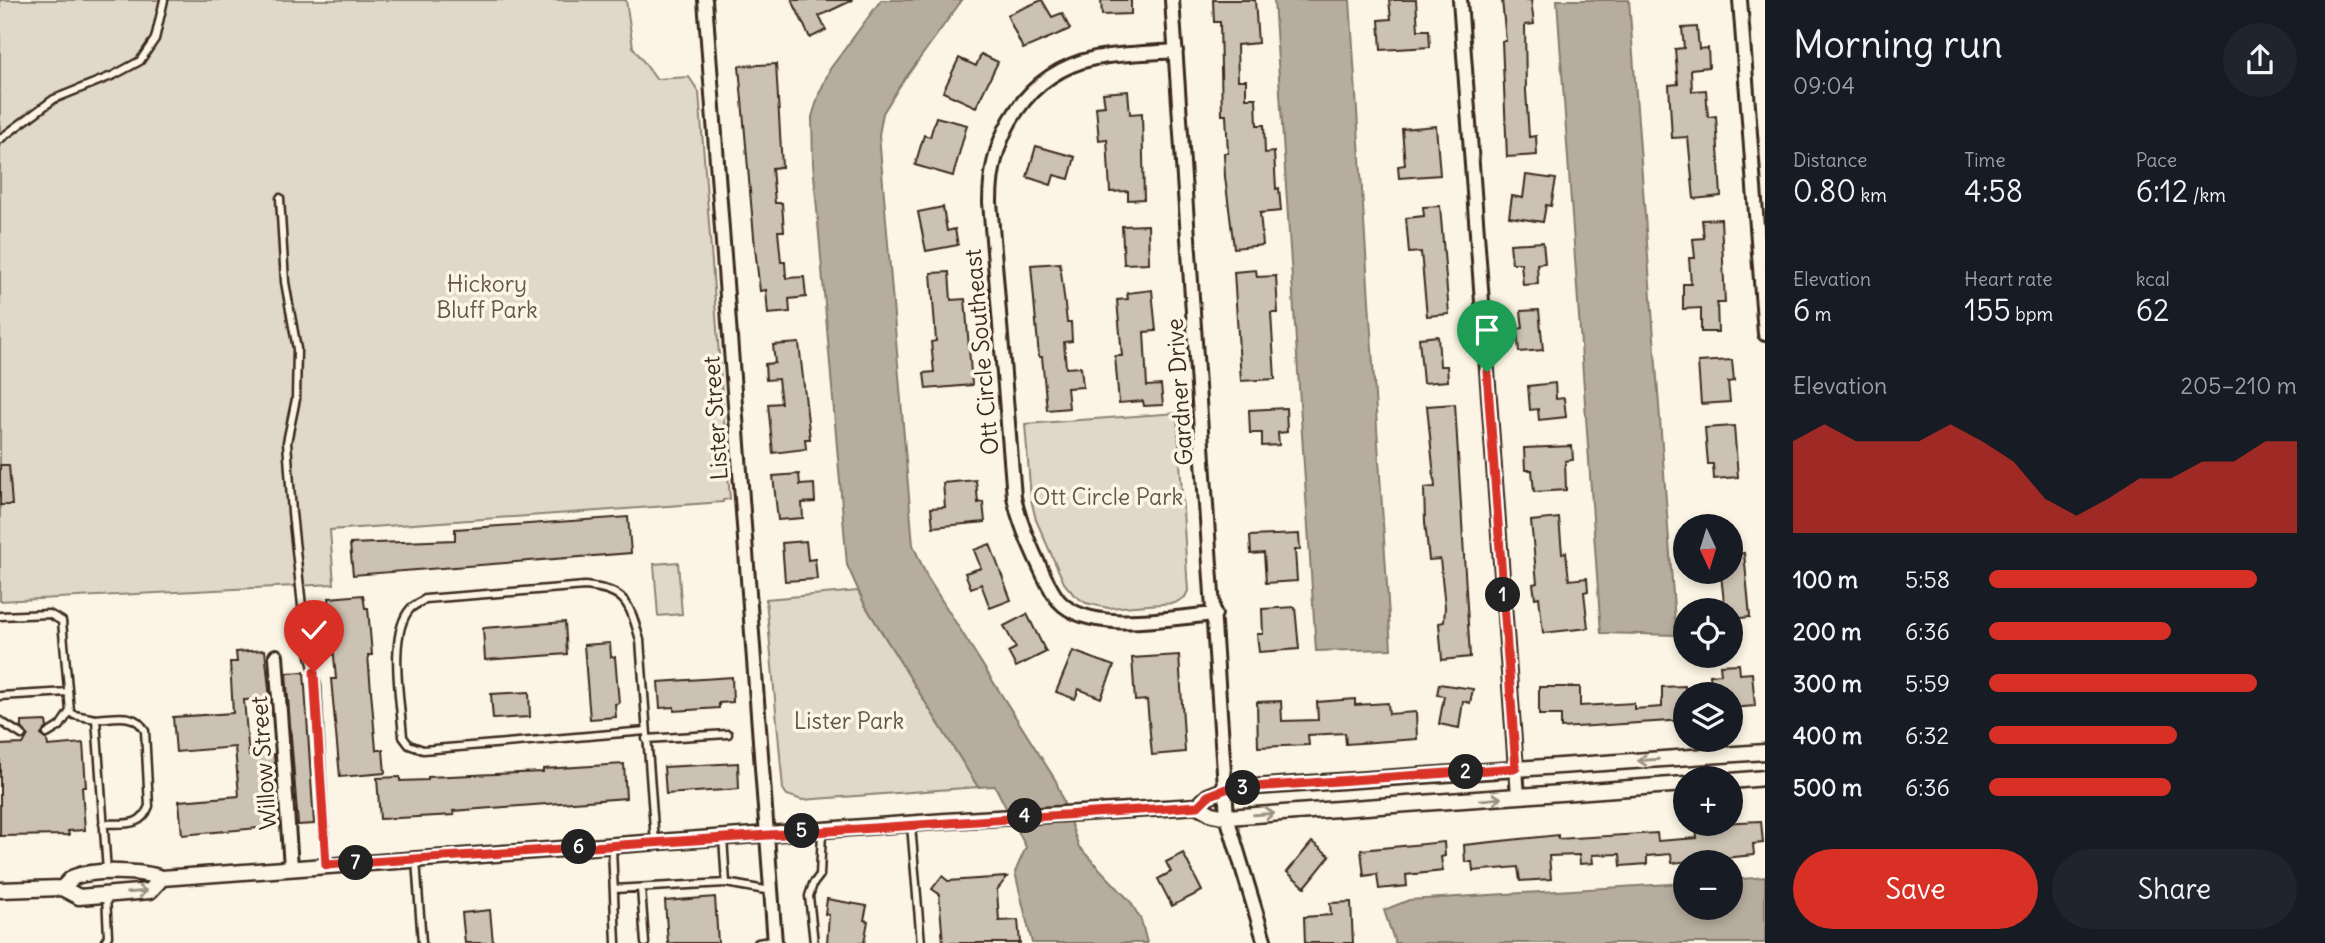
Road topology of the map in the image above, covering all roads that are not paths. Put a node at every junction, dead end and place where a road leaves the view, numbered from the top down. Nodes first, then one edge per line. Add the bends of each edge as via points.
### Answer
1 (164, 0) edge
2 (705, 0) edge
3 (1172, 0) edge
4 (1460, 0) edge
5 (1740, 0) edge
6 (1176, 51) junction
7 (0, 139) edge
8 (280, 198) dead end
9 (1765, 334) edge
10 (1215, 614) junction
11 (0, 616) edge
12 (276, 656) dead end
13 (68, 692) junction
14 (0, 696) edge
15 (70, 710) junction
16 (96, 719) junction
17 (0, 721) edge
18 (47, 734) dead end
19 (728, 734) dead end
20 (22, 735) dead end
21 (646, 735) junction
22 (1765, 752) edge
23 (1516, 768) junction
24 (1765, 778) edge
25 (1743, 780) edge
26 (1673, 785) edge
27 (1226, 789) junction
28 (1518, 796) junction
29 (1198, 806) junction
30 (1227, 817) junction
31 (911, 823) junction
32 (103, 824) junction
33 (822, 830) junction
34 (767, 834) junction
35 (723, 836) junction
36 (655, 842) junction
37 (611, 845) junction
38 (415, 858) junction
39 (326, 865) junction
40 (291, 867) junction
41 (107, 873) junction
42 (162, 878) junction
43 (726, 883) junction
44 (62, 888) junction
45 (641, 888) junction
46 (614, 889) junction
47 (0, 890) edge
48 (771, 891) junction
49 (106, 895) junction
50 (775, 942) edge
51 (104, 943) edge
52 (422, 943) edge
53 (616, 943) edge
54 (645, 943) edge
55 (758, 943) edge
56 (814, 943) edge
57 (921, 943) edge
58 (1265, 943) edge

1 - 7 lane via 155,39 140,61 54,99
2 - 34 street, Lister Street
3 - 6 street, Gardner Drive
4 - 23 street
5 - 9 street
6 - 10 street, Gardner Drive
6 - 10 street, Ott Circle Southeast via 1094,58 1037,88 1000,139 993,160 990,202 1014,498 1046,582 1060,601 1092,620
8 - 39 lane via 285,282 297,349 296,399 287,442 305,634 317,686
10 - 27 street, Gardner Drive
11 - 13 lane via 49,614 62,621
12 - 40 street, Willow Street
13 - 14 lane
13 - 15 lane
15 - 16 lane
15 - 18 lane via 60,726
16 - 32 lane
16 - 32 lane via 134,718 145,731 149,806 145,817
17 - 20 lane
19 - 21 lane
21 - 21 lane via 640,640 621,596 608,589 584,586 425,599 410,609 400,628 397,650 403,737 409,745 423,750
21 - 36 lane
22 -> 23 street
23 - 27 street
23 - 28 street
24 - 25 street
26 - 28 street
27 - 29 street
27 - 30 street, Gardner Drive
30 -> 28 street
29 - 30 street
29 - 31 street
30 - 58 street, Gardner Drive
31 - 33 street
31 - 57 lane
32 - 41 lane
33 - 34 street
33 - 56 lane via 820,874 809,896
34 - 35 street
34 - 48 street, Lister Street
35 - 36 street
35 - 43 lane
36 - 37 street
37 - 38 street
37 - 46 lane
38 - 39 street
38 - 52 lane
39 - 40 street
40 - 42 street
41 - 42 street via 144,872
41 - 44 street via 73,877
49 -> 42 street via 150,891
43 - 45 lane
43 - 48 lane
44 - 47 street
44 - 49 street via 79,897
45 - 46 lane
45 - 54 lane
46 - 53 lane
48 - 50 street, Lister Street
49 - 51 lane via 108,936
50 - 55 lane

